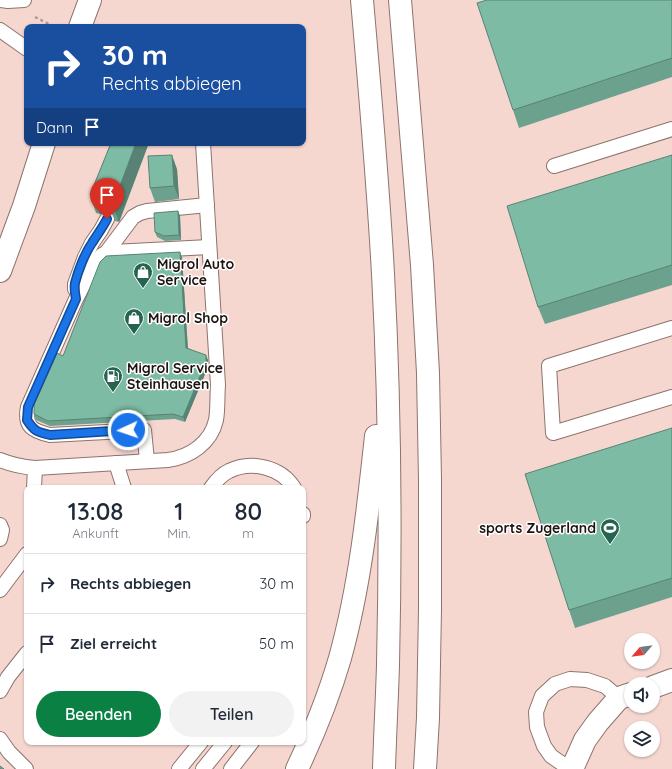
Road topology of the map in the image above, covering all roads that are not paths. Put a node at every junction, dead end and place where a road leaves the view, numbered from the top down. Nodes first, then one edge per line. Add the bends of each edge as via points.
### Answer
1 (1, 0) edge
2 (24, 0) edge
3 (90, 0) edge
4 (362, 0) edge
5 (400, 0) edge
6 (81, 24) edge
7 (0, 30) edge
8 (24, 47) edge
9 (672, 129) edge
10 (43, 146) edge
11 (203, 146) edge
12 (554, 166) dead end
13 (207, 205) junction
14 (107, 219) edge
15 (209, 247) junction
16 (106, 253) junction
17 (0, 270) edge
18 (76, 299) junction
19 (672, 328) edge
20 (386, 350) junction
21 (672, 397) edge
22 (0, 460) edge
23 (147, 461) junction
24 (116, 463) junction
25 (35, 468) junction
26 (34, 485) edge
27 (123, 485) edge
28 (213, 485) edge
29 (292, 485) edge
30 (0, 525) edge
31 (0, 539) edge
32 (24, 558) edge
33 (0, 590) edge
34 (430, 608) junction
35 (24, 657) edge
36 (672, 680) edge
37 (660, 684) edge
38 (0, 691) edge
39 (624, 696) edge
40 (624, 697) edge
41 (0, 739) edge
42 (199, 745) edge
43 (223, 745) edge
44 (250, 745) edge
45 (26, 769) edge
46 (179, 769) edge
47 (203, 769) edge
48 (231, 769) edge
49 (297, 769) edge
50 (384, 769) edge
51 (425, 769) edge
52 (438, 769) edge
53 (571, 769) edge

1 - 2 lane
3 - 6 main road
4 - 20 main road via 374,141
5 - 34 main road via 422,265 428,373
7 - 8 lane
9 - 12 lane
10 - 17 main road
11 - 13 lane
13 - 15 lane
13 - 16 lane via 147,210 140,213 133,217
14 - 18 lane via 85,257 75,284
15 - 16 lane
15 - 23 lane via 218,386 214,427 200,447 192,452 179,458
16 - 18 lane via 95,262
18 - 23 lane via 28,407 27,420 34,431 50,435 144,430
19 - 21 lane via 549,366 553,433
20 - 49 main road via 356,588 330,690
20 - 50 main road via 389,521
22 - 25 lane via 16,466
23 - 24 lane
24 - 25 lane
24 - 27 lane
25 - 26 lane
28 - 29 lane via 229,471 245,466 262,466 278,472
30 - 31 lane
32 - 33 lane
34 - 51 main road
34 - 52 main road
35 - 38 lane
36 - 37 main road
39 - 53 lane via 587,680 570,679 555,684 542,696 536,712 537,728 544,746 551,756
40 - 53 main road via 598,722
41 - 45 lane
42 - 46 lane
43 - 47 lane
44 - 48 lane

